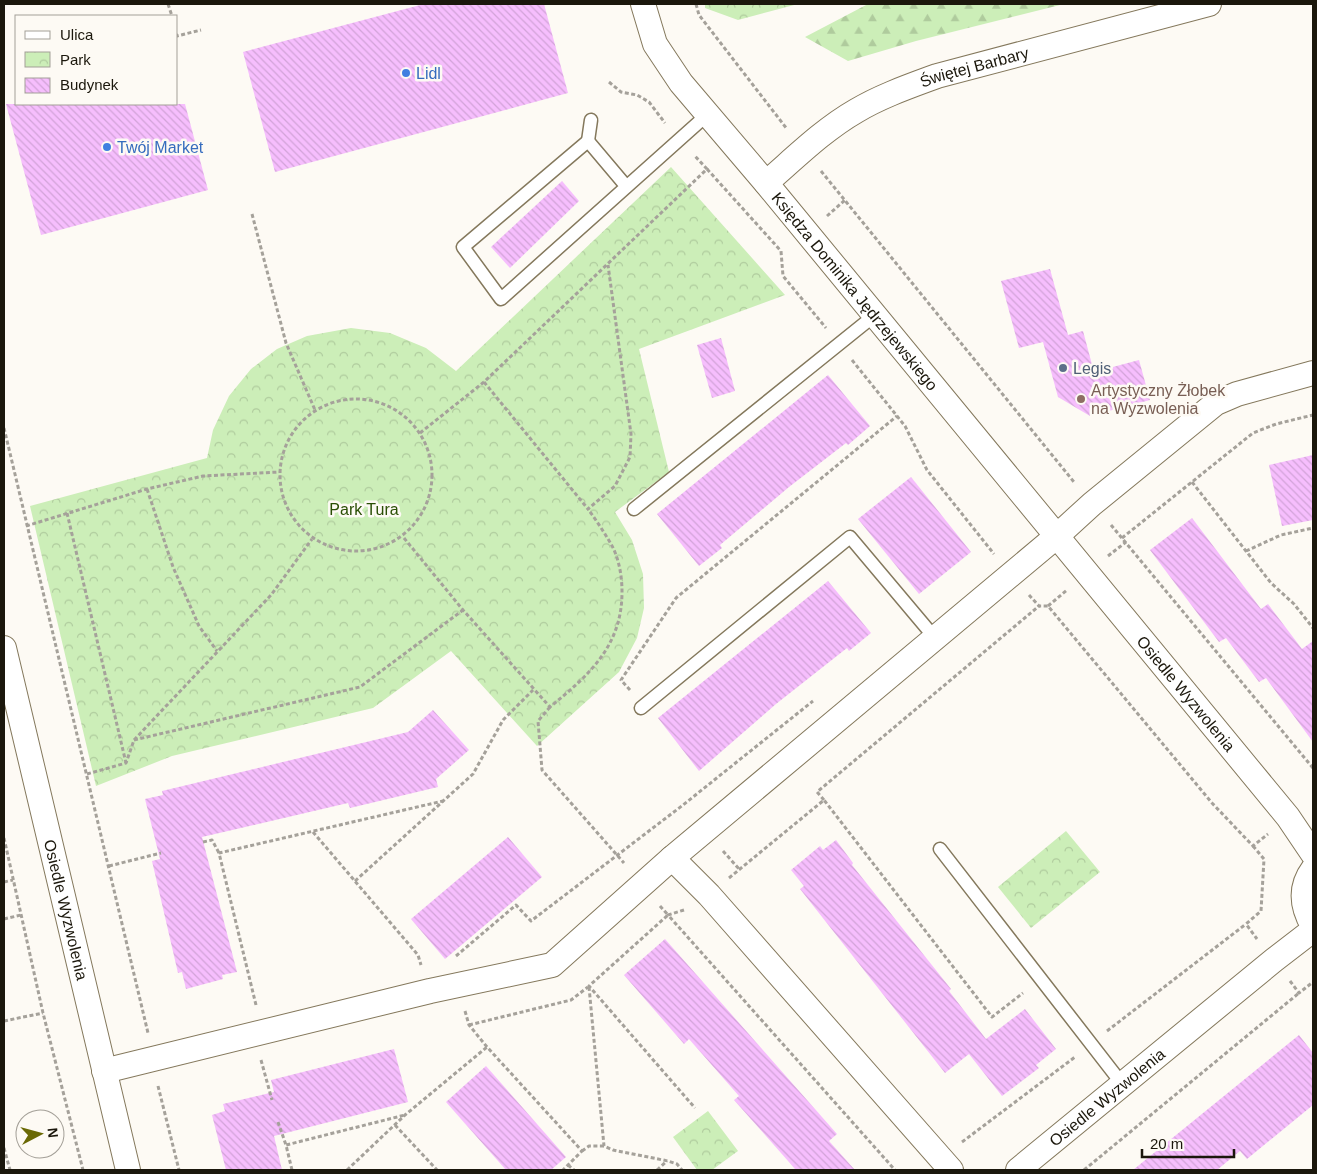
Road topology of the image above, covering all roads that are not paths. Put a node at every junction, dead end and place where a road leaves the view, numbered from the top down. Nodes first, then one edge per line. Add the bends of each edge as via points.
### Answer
1 (643, 4) edge
2 (1209, 4) edge
3 (708, 114) junction
4 (591, 120) dead end
5 (588, 141) junction
6 (766, 183) junction
7 (626, 186) junction
8 (875, 315) junction
9 (1313, 373) edge
10 (634, 509) dead end
11 (1056, 536) junction
12 (935, 638) junction
13 (4, 648) edge
14 (641, 708) dead end
15 (940, 848) dead end
16 (1313, 854) edge
17 (672, 858) junction
18 (1313, 869) edge
19 (1313, 926) edge
20 (1313, 930) edge
21 (104, 1071) junction
22 (1123, 1085) junction
23 (128, 1170) edge
24 (951, 1170) edge
25 (1018, 1170) edge

1 - 3 street, Księdza Dominika Jędrzejewskiego via 655,44
2 - 6 street, Świętej Barbary via 937,76 872,102 836,124
3 - 6 street, Księdza Dominika Jędrzejewskiego
3 - 7 lane
4 - 5 lane
5 - 7 lane
5 - 7 lane via 463,248 501,299
6 - 8 street, Księdza Dominika Jędrzejewskiego
8 - 10 lane
8 - 11 street, Księdza Dominika Jędrzejewskiego
9 - 11 street via 1216,403
11 - 12 street
11 - 16 street, Osiedle Wyzwolenia via 1288,817
12 - 14 lane via 850,537
12 - 17 street
13 - 21 street, Osiedle Wyzwolenia
15 - 22 lane
17 - 21 street via 552,965 420,993
17 - 24 street via 709,895
18 - 19 street via 1307,877 1303,895 1305,913
20 - 22 street, Osiedle Wyzwolenia
21 - 23 street, Osiedle Wyzwolenia
22 - 25 street, Osiedle Wyzwolenia

